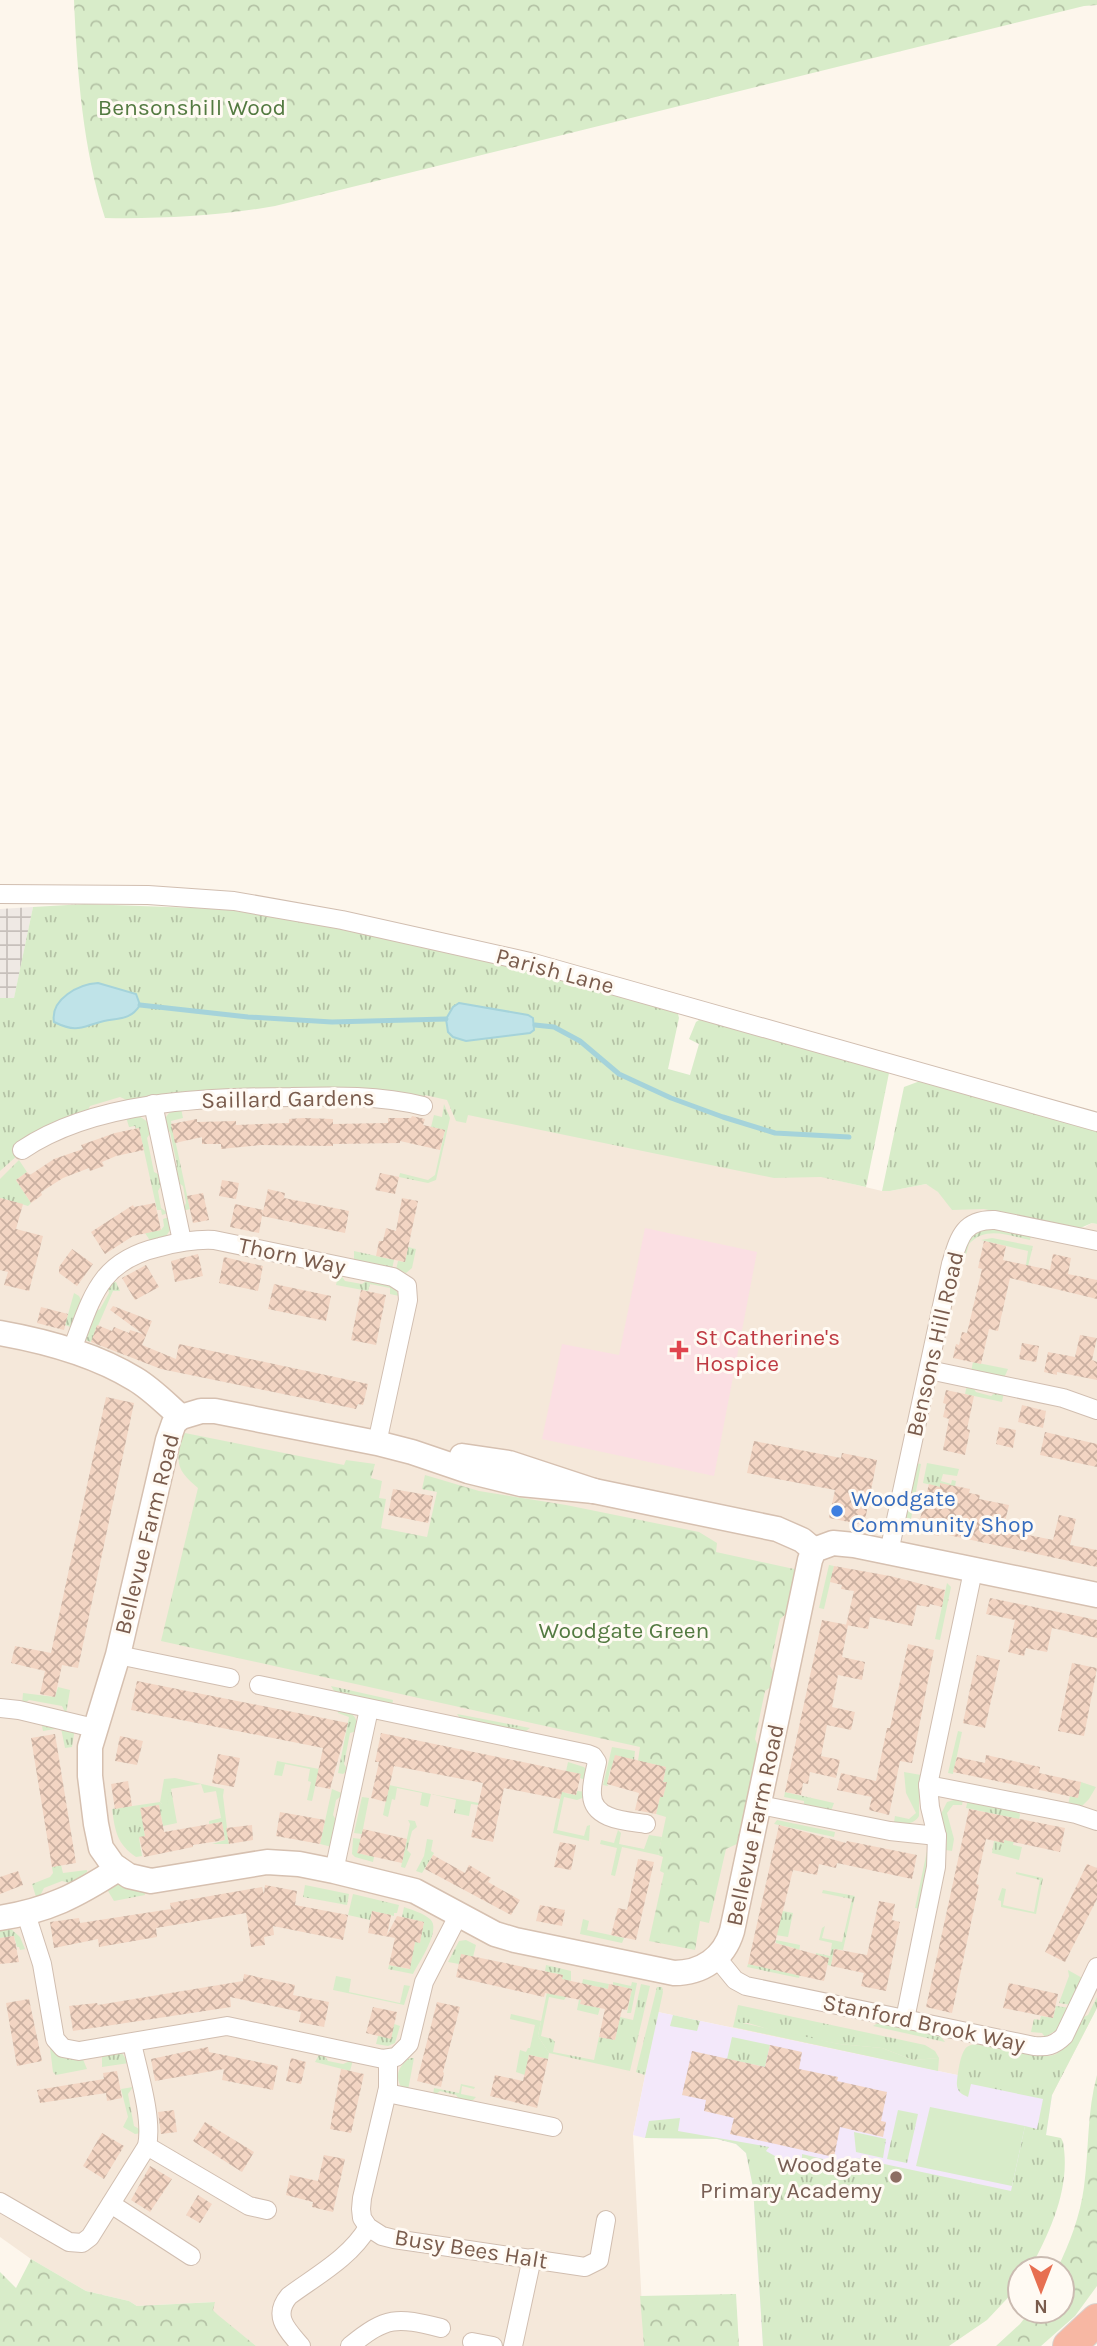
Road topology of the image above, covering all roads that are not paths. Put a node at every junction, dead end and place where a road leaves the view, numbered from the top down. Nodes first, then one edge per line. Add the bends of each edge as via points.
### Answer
1 (0, 894) edge
2 (153, 1104) junction
3 (423, 1106) dead end
4 (1097, 1122) edge
5 (22, 1150) dead end
6 (182, 1241) junction
7 (1097, 1241) edge
8 (0, 1333) edge
9 (71, 1352) junction
10 (929, 1370) junction
11 (1097, 1410) edge
12 (181, 1417) junction
13 (377, 1443) junction
14 (814, 1550) junction
15 (889, 1552) junction
16 (973, 1571) junction
17 (1097, 1595) edge
18 (118, 1655) junction
19 (230, 1678) dead end
20 (259, 1685) dead end
21 (0, 1708) edge
22 (369, 1709) junction
23 (94, 1728) junction
24 (928, 1785) junction
25 (760, 1805) junction
26 (1095, 1814) edge
27 (646, 1824) dead end
28 (937, 1836) junction
29 (118, 1869) junction
30 (334, 1871) junction
31 (26, 1914) junction
32 (459, 1914) junction
33 (0, 1918) edge
34 (717, 1958) junction
35 (1097, 1967) edge
36 (905, 2019) junction
37 (132, 2043) junction
38 (388, 2059) junction
39 (387, 2093) junction
40 (553, 2127) dead end
41 (147, 2146) junction
42 (0, 2202) edge
43 (111, 2204) junction
44 (267, 2210) dead end
45 (606, 2220) dead end
46 (368, 2227) junction
47 (191, 2256) dead end
48 (532, 2258) junction
49 (1097, 2320) edge
50 (441, 2328) dead end
51 (472, 2342) dead end
52 (301, 2346) edge
53 (350, 2346) edge
54 (493, 2346) edge
55 (513, 2346) edge
56 (1069, 2346) edge

1 - 4 street, Parish Lane via 172,896 342,919 530,962
2 - 3 street, Saillard Gardens via 216,1097 307,1096 371,1097
2 - 5 street, Saillard Gardens via 72,1126
2 - 6 street
6 - 9 street, Thorn Way via 139,1252 118,1263 91,1301
6 - 13 street, Thorn Way via 214,1240 402,1281 407,1286 408,1300
7 - 10 street, Bensons Hill Road via 995,1220 970,1225 951,1264
8 - 9 street
9 - 12 street via 135,1379
10 - 11 street via 1063,1398
10 - 15 street, Bensons Hill Road
12 - 13 street via 215,1411
12 - 18 street, Bellevue Farm Road via 168,1440
13 - 14 street via 521,1484 594,1491 777,1529
14 - 15 street via 840,1543
14 - 25 street, Bellevue Farm Road
15 - 16 street
16 - 17 street
16 - 24 street
18 - 19 street, Bellevue Farm Road
18 - 23 street, Bellevue Farm Road
20 - 22 street
21 - 23 street
22 - 27 street via 593,1756 597,1762 592,1793 595,1806 608,1817
22 - 30 street
23 - 29 street, Bellevue Farm Road via 89,1760 98,1836
24 - 26 street
24 - 28 street
25 - 28 street
25 - 34 street, Bellevue Farm Road via 729,1942
28 - 36 street via 936,1867
29 - 30 street via 151,1881 267,1862
29 - 31 street via 70,1898
30 - 32 street via 404,1887
31 - 33 street
31 - 37 street via 59,2045 79,2051
32 - 34 street via 515,1940 674,1973 700,1969
32 - 38 street via 424,1982 409,2044
34 - 36 street, Stanford Brook Way via 746,1986
35 - 36 street, Stanford Brook Way via 1064,2036 1047,2047
37 - 38 street via 228,2026
37 - 41 street
38 - 39 street
39 - 40 street
39 - 46 street via 362,2198 362,2218
41 - 43 street
41 - 44 street via 249,2206
42 - 43 street via 61,2239 78,2244 90,2236
43 - 47 street
45 - 48 street, Busy Bees Halt via 598,2260 585,2267
46 - 48 street, Busy Bees Halt via 394,2239
46 - 52 street via 349,2251 283,2303 280,2317
48 - 55 street
49 - 56 highway
50 - 53 street via 412,2320 391,2321
51 - 54 street

